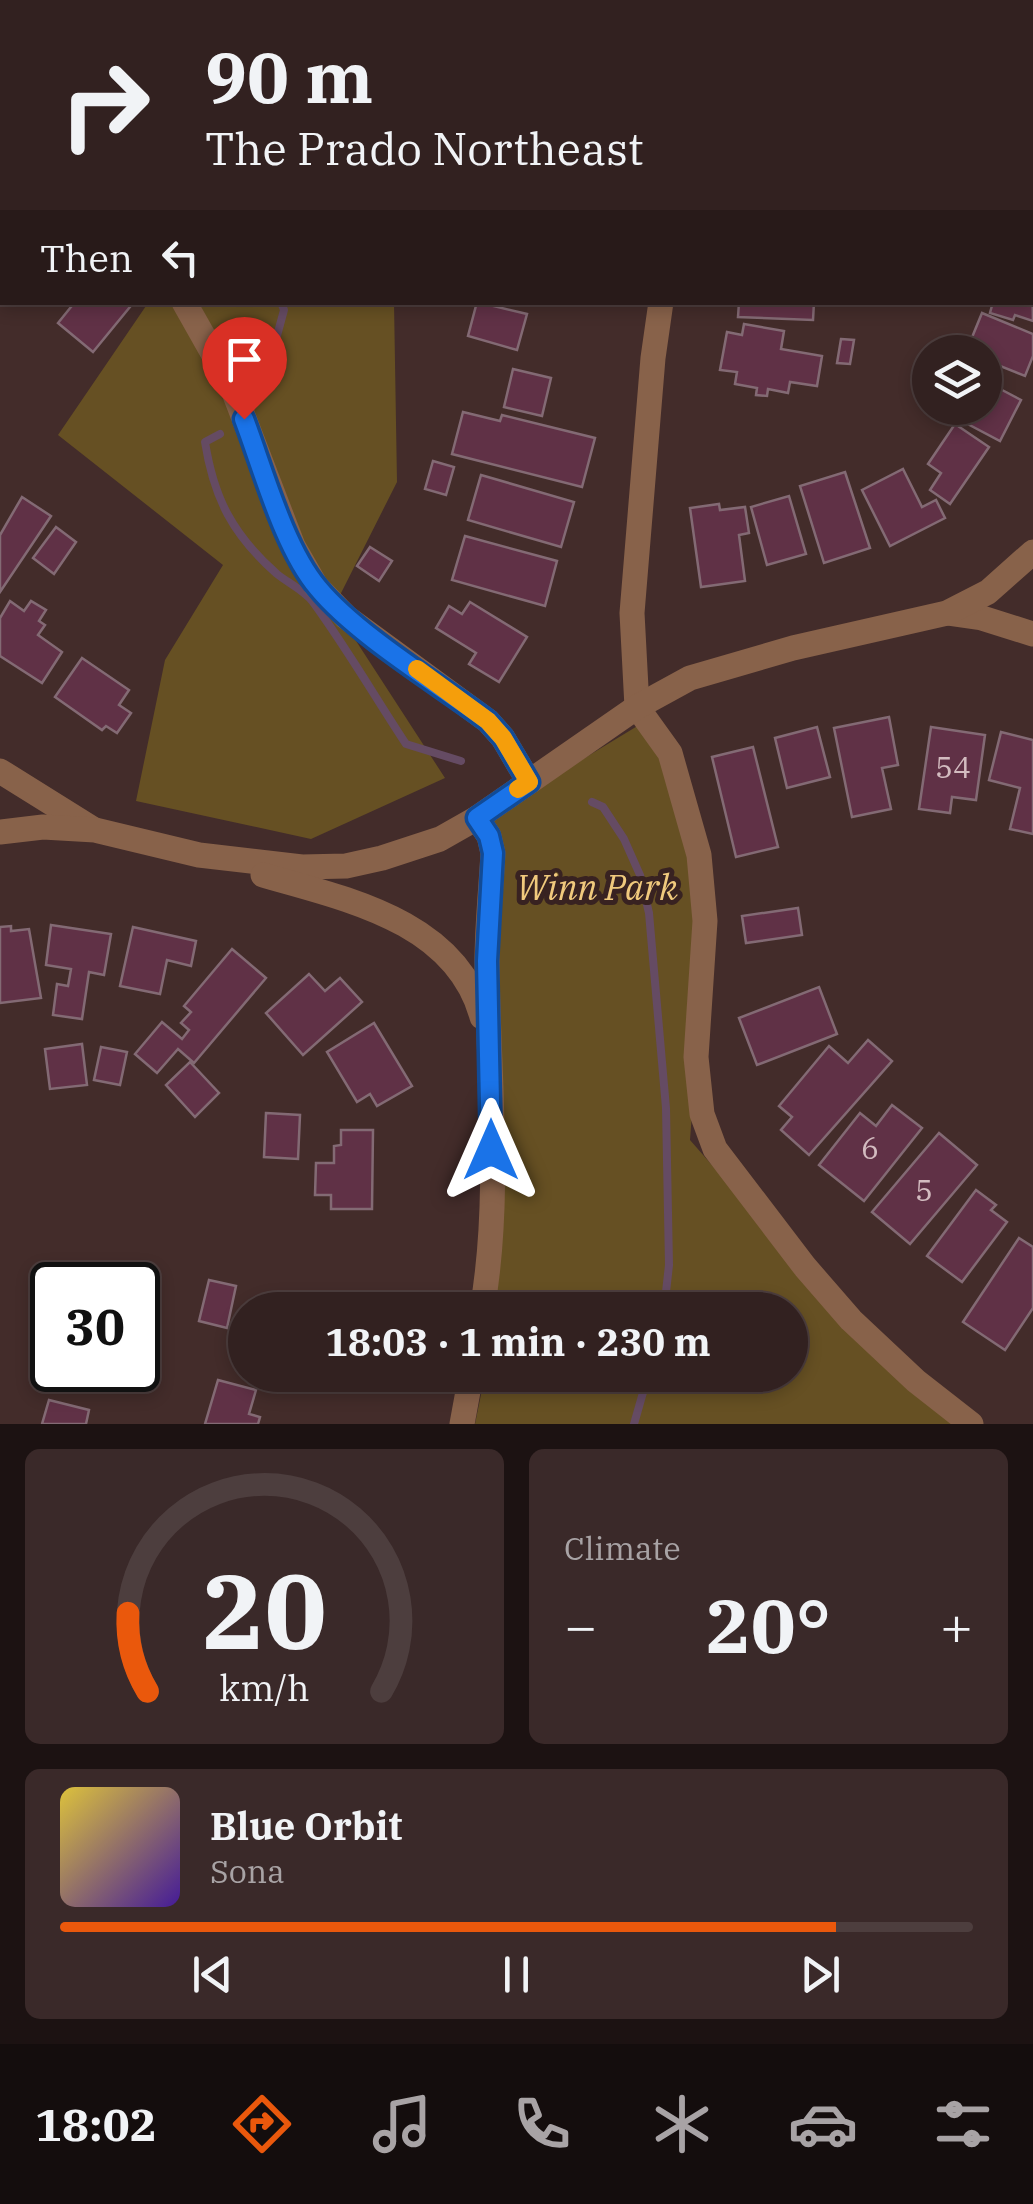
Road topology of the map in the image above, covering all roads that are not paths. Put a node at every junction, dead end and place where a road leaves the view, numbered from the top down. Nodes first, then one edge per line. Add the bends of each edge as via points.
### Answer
1 (186, 305) edge
2 (661, 305) edge
3 (1033, 552) edge
4 (947, 613) junction
5 (1033, 634) edge
6 (637, 707) junction
7 (0, 771) edge
8 (529, 782) junction
9 (477, 818) junction
10 (94, 830) junction
11 (0, 832) edge
12 (199, 856) junction
13 (492, 1050) junction
14 (484, 1292) edge
15 (467, 1392) edge
16 (462, 1424) edge
17 (971, 1424) edge

1 - 8 street via 232,387 293,546 316,586 346,617 488,721
2 - 6 street via 632,613
3 - 4 street via 988,592
4 - 5 street
4 - 6 street via 697,675
6 - 8 street
6 - 17 street via 670,753 699,855 705,921 696,1057 702,1114 715,1148 851,1320
7 - 10 street
8 - 9 street
9 - 12 street via 440,839 346,866
9 - 13 street via 493,853 487,961
10 - 11 street
10 - 12 street
12 - 13 street via 366,906 412,927 468,978
13 - 14 street
15 - 16 street

